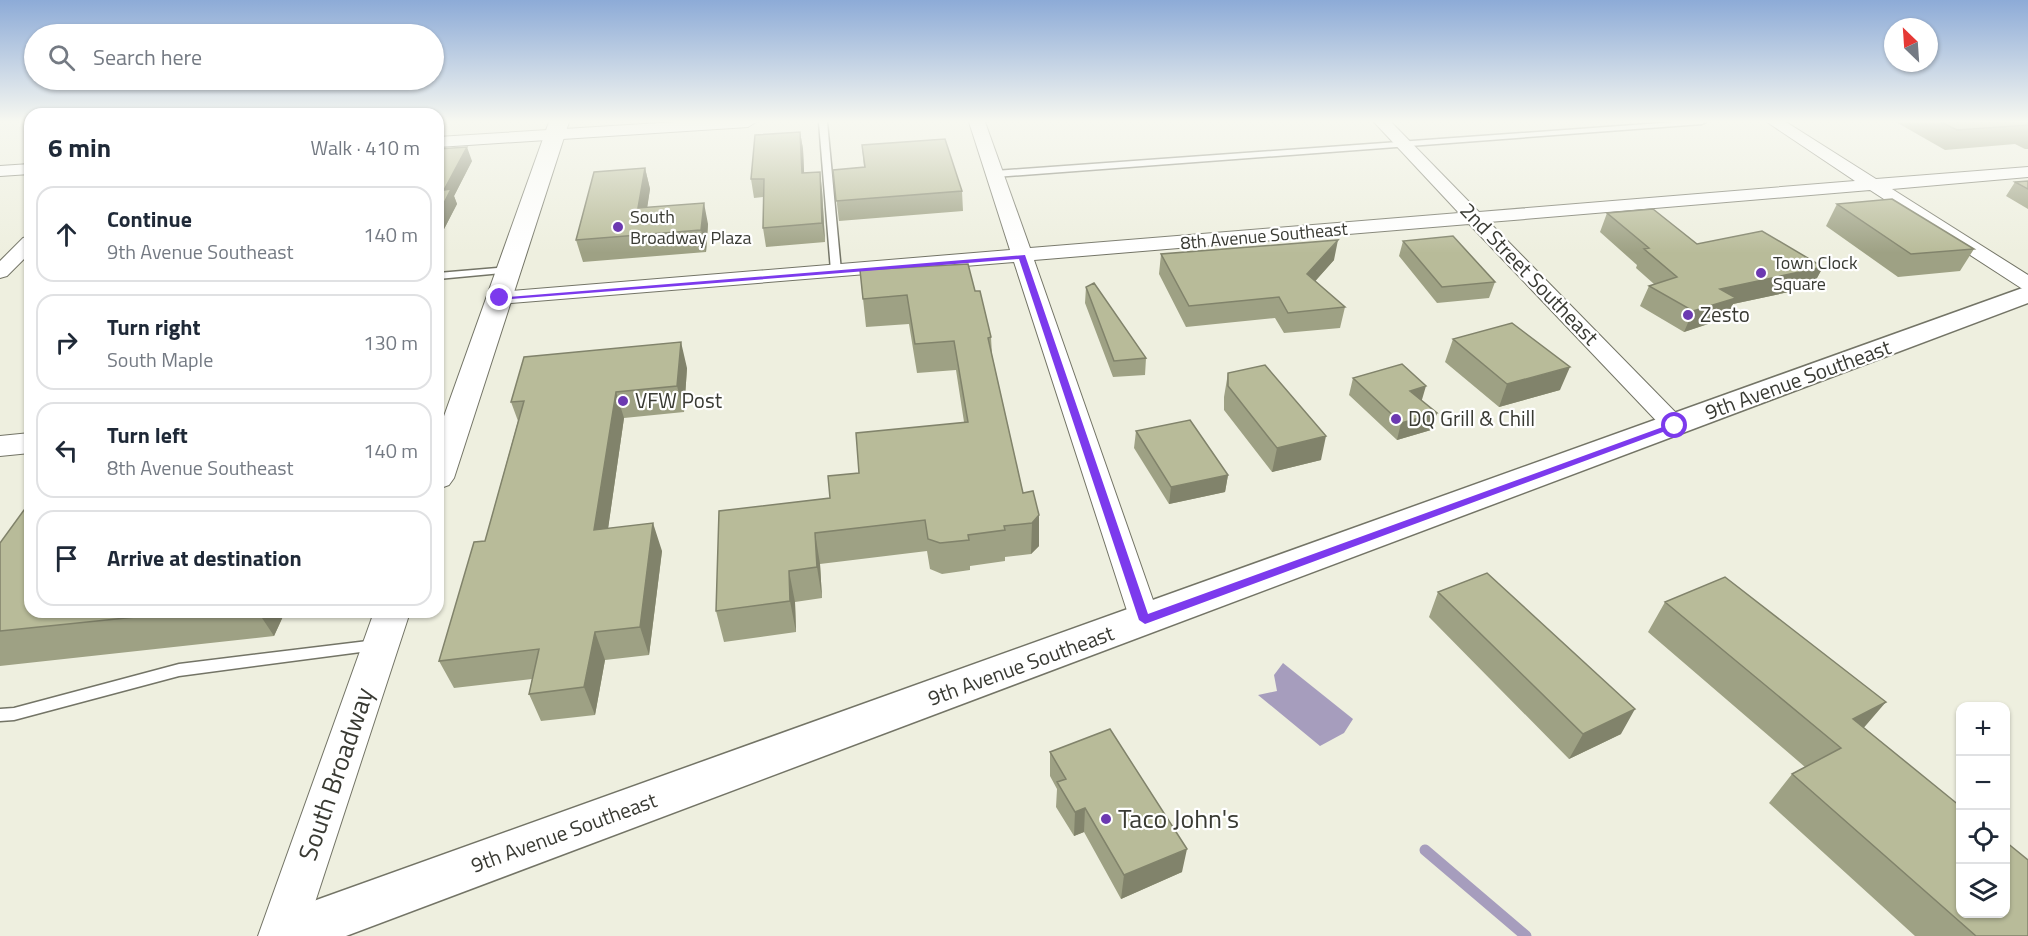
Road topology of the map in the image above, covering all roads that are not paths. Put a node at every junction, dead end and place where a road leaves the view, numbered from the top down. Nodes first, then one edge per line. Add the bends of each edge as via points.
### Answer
1 (544, 166) edge
2 (827, 166) edge
3 (992, 166) edge
4 (1108, 166) edge
5 (1425, 166) edge
6 (1845, 166) edge
7 (24, 169) edge
8 (0, 171) edge
9 (2028, 172) edge
10 (995, 174) junction
11 (1876, 185) junction
12 (1476, 219) junction
13 (24, 248) edge
14 (1022, 256) junction
15 (509, 270) junction
16 (836, 271) junction
17 (0, 272) edge
18 (444, 275) edge
19 (2028, 284) edge
20 (2028, 294) edge
21 (500, 298) junction
22 (451, 403) edge
23 (1675, 426) junction
24 (444, 443) edge
25 (24, 444) edge
26 (0, 446) edge
27 (1145, 620) junction
28 (386, 628) edge
29 (0, 715) edge
30 (282, 936) edge

1 - 15 street
2 - 16 lane
3 - 10 street
4 - 10 lane
5 - 12 street, 2nd Street Southeast
6 - 11 street
7 - 8 street
9 - 11 street, 8th Avenue Southeast
10 - 14 street
11 - 12 street, 8th Avenue Southeast
11 - 19 street
12 - 14 street, 8th Avenue Southeast
12 - 23 street, 2nd Street Southeast
13 - 17 street
14 - 16 street, 8th Avenue Southeast
14 - 27 street
15 - 18 lane
15 - 21 street
16 - 21 street, 8th Avenue Southeast
20 - 23 main road, 9th Avenue Southeast
21 - 22 street
22 - 24 street
23 - 27 main road, 9th Avenue Southeast
25 - 26 street
27 - 30 main road, 9th Avenue Southeast
28 - 29 lane via 179,670
28 - 30 street, South Broadway

